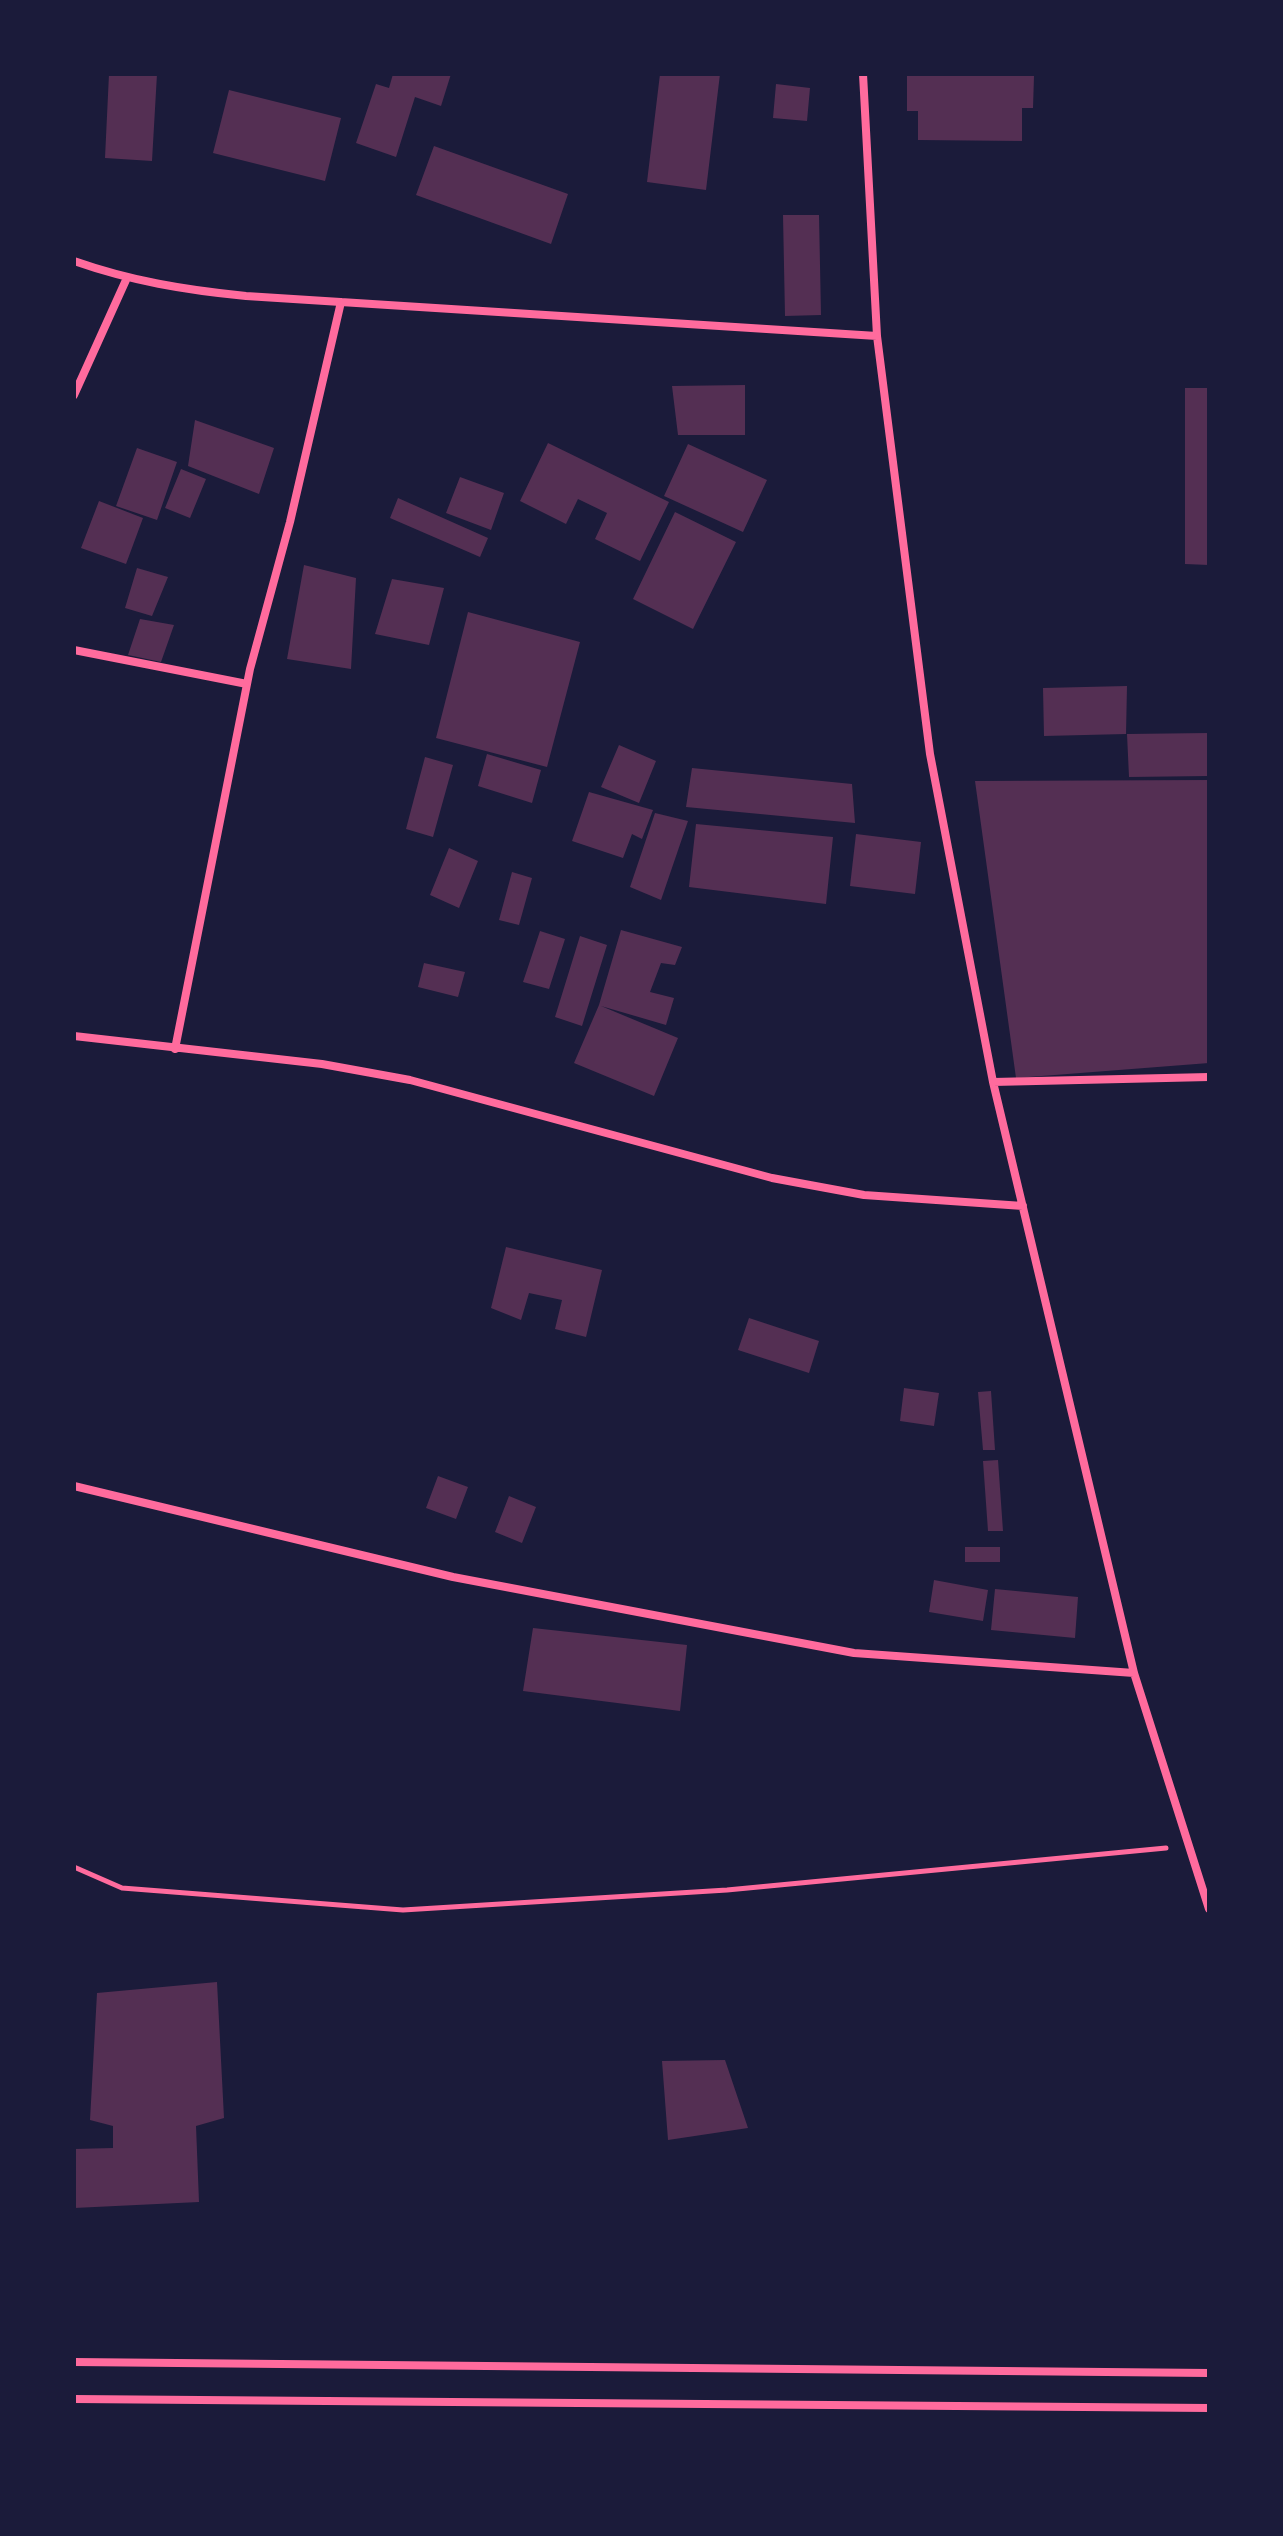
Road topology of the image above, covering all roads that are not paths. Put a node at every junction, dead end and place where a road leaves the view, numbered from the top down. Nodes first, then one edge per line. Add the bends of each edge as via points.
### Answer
1 (863, 74) edge
2 (74, 261) edge
3 (126, 280) junction
4 (341, 302) junction
5 (877, 336) junction
6 (74, 395) edge
7 (74, 650) edge
8 (247, 684) junction
9 (74, 1036) edge
10 (175, 1049) junction
11 (1209, 1077) edge
12 (993, 1082) junction
13 (1023, 1206) junction
14 (74, 1486) edge
15 (1134, 1673) junction
16 (1209, 1909) edge
17 (74, 2362) edge
18 (1209, 2373) edge
19 (74, 2399) edge
20 (1209, 2408) edge

1 - 5 street
2 - 3 street
3 - 4 street via 164,288
3 - 6 street
4 - 5 street
4 - 8 street
5 - 12 street via 930,754
7 - 8 street
8 - 10 street
9 - 10 street
10 - 13 street via 322,1064 410,1080 772,1178 864,1195
11 - 12 street
12 - 13 street
13 - 15 street
14 - 15 street via 453,1577 854,1653
15 - 16 street
17 - 18 street
19 - 20 street

